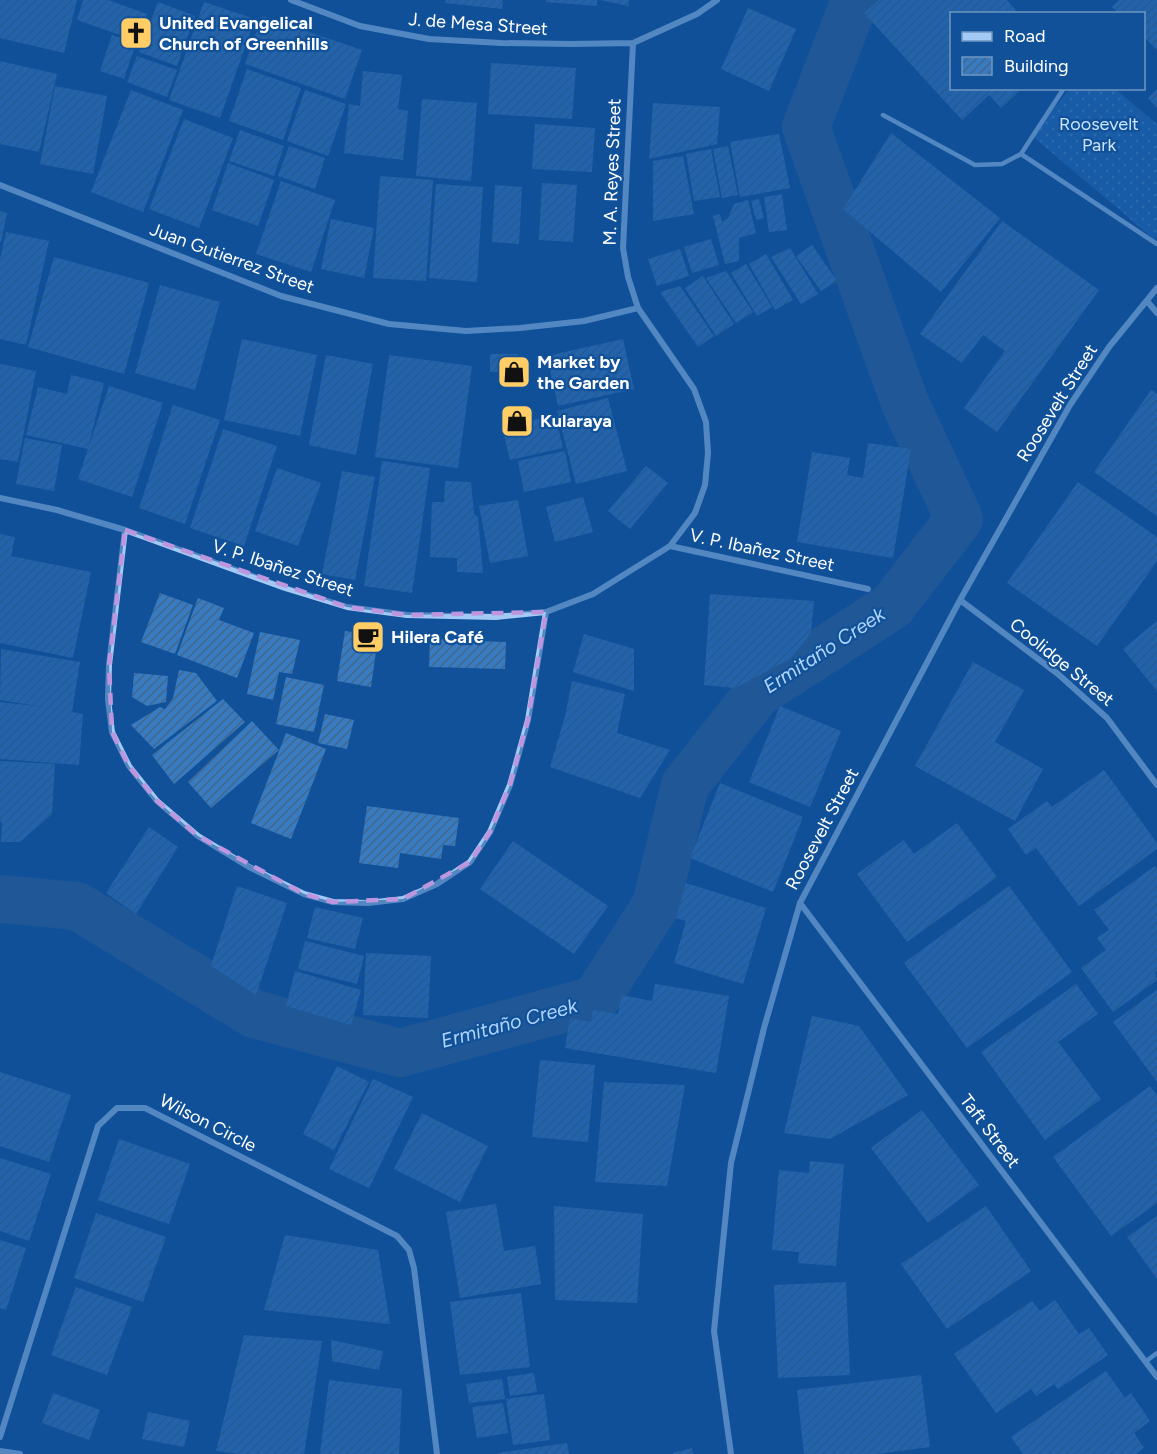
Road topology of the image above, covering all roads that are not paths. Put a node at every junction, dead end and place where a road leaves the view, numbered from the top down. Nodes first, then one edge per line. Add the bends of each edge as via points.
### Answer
1 (291, 0) edge
2 (717, 0) edge
3 (633, 43) junction
4 (1063, 90) edge
5 (883, 115) dead end
6 (1021, 154) junction
7 (0, 185) edge
8 (1157, 244) edge
9 (1157, 288) edge
10 (1147, 301) junction
11 (638, 308) junction
12 (1157, 313) edge
13 (0, 498) edge
14 (125, 530) junction
15 (670, 546) junction
16 (868, 589) dead end
17 (960, 600) junction
18 (546, 612) junction
19 (1157, 785) edge
20 (800, 903) junction
21 (1157, 1353) edge
22 (1145, 1362) junction
23 (1157, 1377) edge
24 (0, 1437) edge
25 (0, 1451) edge
26 (20, 1454) edge
27 (437, 1454) edge
28 (730, 1454) edge

1 - 3 street, J. de Mesa Street via 360,26 429,39
2 - 3 street via 697,14
3 - 11 street, M. A. Reyes Street via 623,248
4 - 6 lane
5 - 6 lane via 975,165 1002,164
6 - 8 lane
7 - 11 street, Juan Gutierrez Street via 281,296 389,324 466,331 520,328 584,321
9 - 10 street, Roosevelt Street
10 - 12 street
10 - 17 street, Roosevelt Street via 1109,347 1070,405
11 - 15 street, M. A. Reyes Street via 694,389 705,422 705,485 695,513
13 - 14 street, V. P. Ibañez Street
14 - 18 street, V. P. Ibañez Street via 347,607 407,615 496,617
14 - 18 street via 108,699 112,732 129,766 157,801 198,836 304,894 333,902 403,899 437,884 470,862 490,832 510,785 528,720
15 - 16 street, V. P. Ibañez Street
15 - 18 street, V. P. Ibañez Street via 593,594
17 - 19 street, Coolidge Street via 1058,674 1107,718
17 - 20 street, Roosevelt Street
20 - 22 street, Taft Street
20 - 28 street, Roosevelt Street via 731,1163 714,1330
21 - 22 lane
22 - 23 street, Taft Street
24 - 27 street, Wilson Circle via 98,1126 117,1108 145,1108 397,1236 409,1250
25 - 26 street

